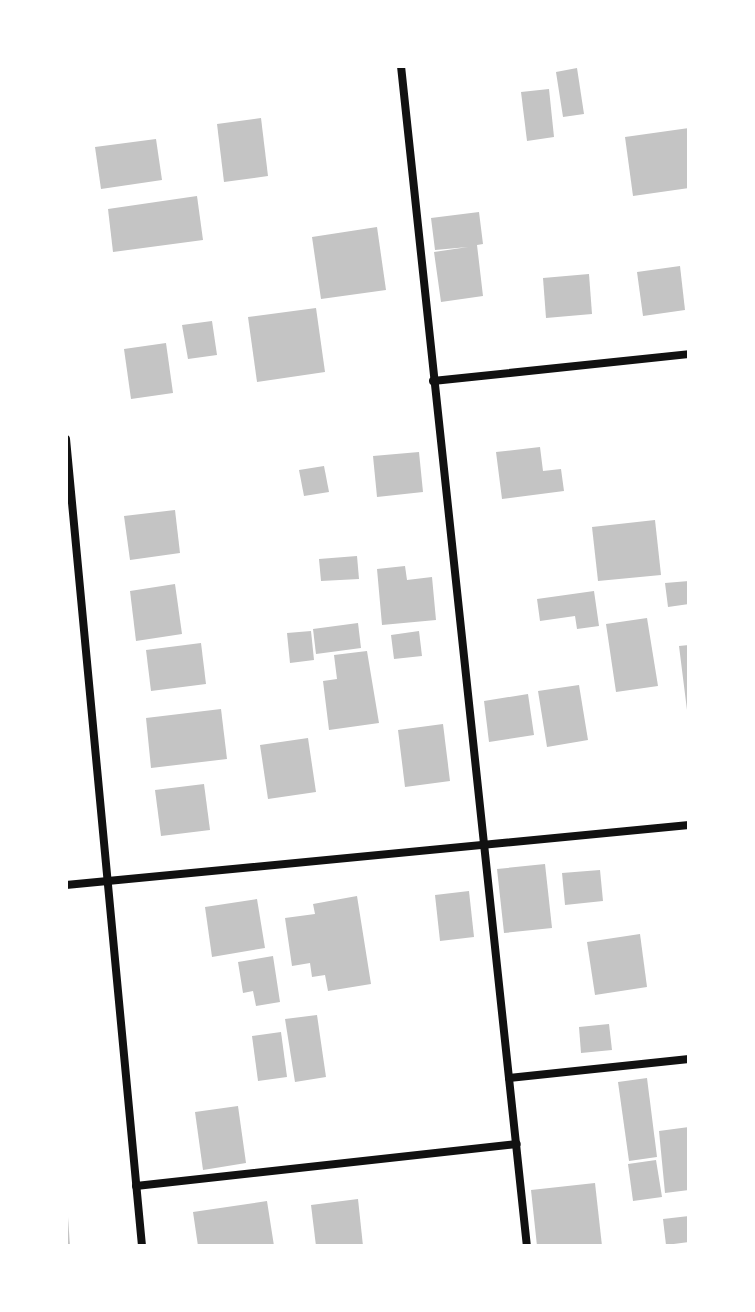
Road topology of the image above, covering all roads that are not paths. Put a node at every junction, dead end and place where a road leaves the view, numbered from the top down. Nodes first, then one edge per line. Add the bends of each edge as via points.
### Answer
1 (401, 66) edge
2 (689, 354) edge
3 (433, 381) junction
4 (66, 439) edge
5 (689, 825) edge
6 (483, 846) junction
7 (110, 881) junction
8 (66, 885) edge
9 (689, 1059) edge
10 (509, 1078) junction
11 (517, 1144) junction
12 (136, 1186) junction
13 (142, 1246) edge
14 (527, 1246) edge

1 - 3 street
2 - 3 street
3 - 6 street
4 - 7 street
5 - 6 street
6 - 7 street
6 - 10 street
7 - 8 street
7 - 12 street
9 - 10 street
10 - 11 street
11 - 12 street
11 - 14 street
12 - 13 street

